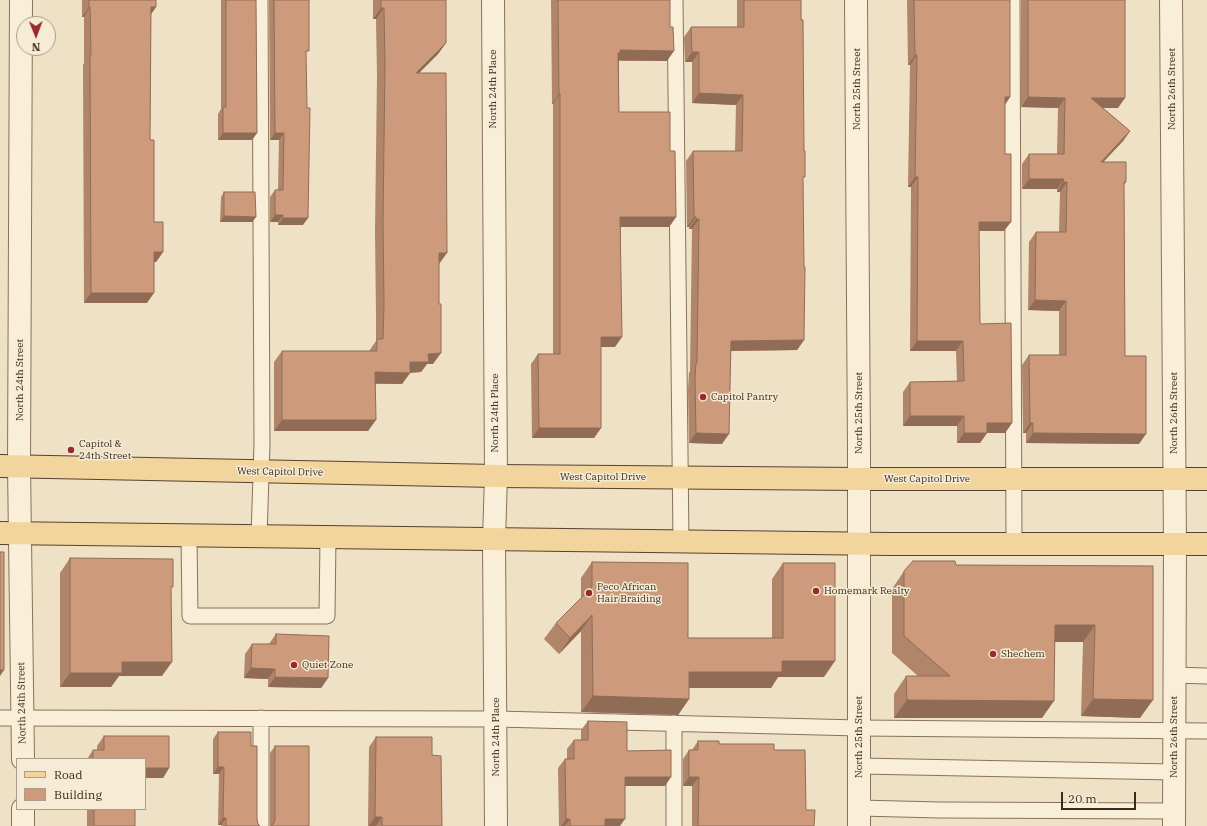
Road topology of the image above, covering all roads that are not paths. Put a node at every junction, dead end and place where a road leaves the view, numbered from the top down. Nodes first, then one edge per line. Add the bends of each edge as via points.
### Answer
1 (21, 0) edge
2 (260, 0) edge
3 (493, 0) edge
4 (675, 0) edge
5 (856, 0) edge
6 (1012, 0) edge
7 (1171, 0) edge
8 (10, 466) edge
9 (262, 471) junction
10 (496, 476) junction
11 (680, 477) junction
12 (859, 479) junction
13 (1013, 479) junction
14 (1207, 479) edge
15 (1174, 480) junction
16 (10, 534) edge
17 (189, 536) junction
18 (259, 537) junction
19 (328, 538) junction
20 (494, 540) junction
21 (681, 542) junction
22 (860, 544) junction
23 (1014, 544) junction
24 (1207, 544) edge
25 (1175, 545) junction
26 (1174, 675) junction
27 (1207, 676) edge
28 (0, 718) edge
29 (23, 718) junction
30 (261, 718) junction
31 (496, 719) junction
32 (674, 723) junction
33 (859, 728) junction
34 (1174, 730) junction
35 (1207, 731) edge
36 (23, 758) edge
37 (859, 766) junction
38 (1174, 772) junction
39 (23, 810) edge
40 (859, 817) edge
41 (1174, 818) edge
42 (23, 826) edge
43 (261, 826) edge
44 (496, 826) edge
45 (674, 826) edge

1 - 8 street, North 24th Street
2 - 9 lane
3 - 10 street, North 24th Place
4 - 11 lane
5 - 12 street, North 25th Street
6 - 13 lane
7 - 15 street, North 26th Street
8 - 9 main road, West Capitol Drive
8 - 16 street, North 24th Street
9 - 10 main road, West Capitol Drive
9 - 18 lane
10 - 11 main road, West Capitol Drive
10 - 20 street, North 24th Place
11 - 12 main road, West Capitol Drive
11 - 21 lane
12 - 13 main road, West Capitol Drive
12 - 22 street, North 25th Street
13 - 15 main road, West Capitol Drive
13 - 23 lane
14 - 15 main road, West Capitol Drive
15 - 25 street, North 26th Street
16 - 17 main road
16 - 29 street, North 24th Street
17 - 18 main road
17 - 19 lane via 190,616 327,616
18 - 19 main road
19 - 20 main road
20 - 21 main road
20 - 31 street, North 24th Place
21 - 22 main road
22 - 23 main road
22 - 33 street, North 25th Street
23 - 25 main road
24 - 25 main road
25 - 26 street, North 26th Street
26 - 27 lane
26 - 34 street, North 26th Street
28 - 29 lane
29 - 30 lane
29 - 36 street, North 24th Street
30 - 31 lane
30 - 43 lane
31 - 32 lane
31 - 44 street, North 24th Place
32 - 33 lane
32 - 45 lane
33 - 34 lane
33 - 37 street, North 25th Street
34 - 35 lane
34 - 38 street, North 26th Street
37 - 38 lane
37 - 40 street, North 25th Street
38 - 41 street, North 26th Street
39 - 42 street
40 - 41 lane via 948,810

